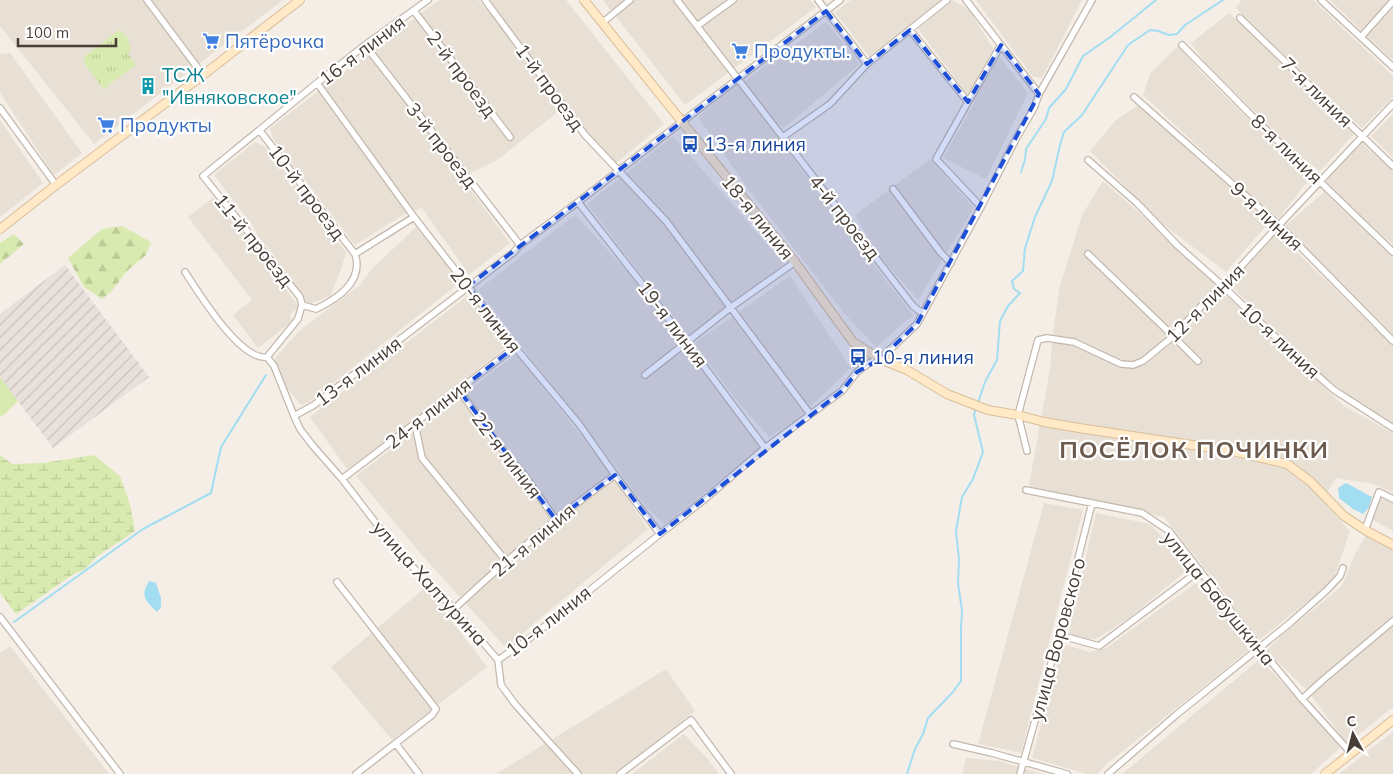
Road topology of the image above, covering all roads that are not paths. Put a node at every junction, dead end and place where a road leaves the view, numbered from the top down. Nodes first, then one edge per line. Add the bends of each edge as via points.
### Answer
1 (147, 0) edge
2 (300, 0) edge
3 (428, 0) edge
4 (485, 0) edge
5 (584, 0) edge
6 (630, 0) edge
7 (678, 0) edge
8 (733, 0) edge
9 (818, 0) edge
10 (840, 0) edge
11 (947, 0) edge
12 (966, 0) edge
13 (1092, 0) edge
14 (1321, 0) edge
15 (1393, 1) edge
16 (826, 10) junction
17 (414, 11) junction
18 (1240, 18) dead end
19 (602, 23) junction
20 (697, 26) junction
21 (910, 30) junction
22 (1360, 37) junction
23 (366, 45) junction
24 (1001, 45) junction
25 (1182, 45) dead end
26 (867, 64) junction
27 (1393, 68) edge
28 (203, 75) junction
29 (737, 78) junction
30 (317, 83) junction
31 (1039, 94) junction
32 (1134, 96) dead end
33 (968, 102) junction
34 (1393, 104) edge
35 (0, 108) edge
36 (681, 122) junction
37 (260, 131) junction
38 (1362, 135) junction
39 (510, 137) dead end
40 (783, 137) junction
41 (1088, 160) dead end
42 (1393, 166) edge
43 (619, 171) junction
44 (203, 176) joint
45 (1320, 180) junction
46 (56, 185) junction
47 (893, 189) dead end
48 (578, 202) junction
49 (981, 207) junction
50 (414, 217) junction
51 (1279, 225) junction
52 (0, 229) edge
53 (520, 245) junction
54 (1393, 252) edge
55 (354, 254) junction
56 (1088, 254) dead end
57 (794, 262) junction
58 (950, 263) junction
59 (186, 272) dead end
60 (468, 286) junction
61 (1223, 286) junction
62 (302, 305) junction
63 (730, 308) junction
64 (923, 314) junction
65 (1173, 336) junction
66 (1393, 341) edge
67 (686, 342) junction
68 (514, 347) junction
69 (267, 357) junction
70 (880, 359) junction
71 (1198, 361) dead end
72 (644, 375) dead end
73 (459, 390) junction
74 (810, 414) junction
75 (1018, 415) junction
76 (294, 416) junction
77 (415, 424) junction
78 (1393, 428) edge
79 (765, 448) junction
80 (1026, 451) dead end
81 (615, 475) junction
82 (342, 479) junction
83 (1026, 490) dead end
84 (1393, 499) edge
85 (1092, 503) junction
86 (556, 520) junction
87 (1365, 530) junction
88 (660, 534) junction
89 (1393, 545) edge
90 (506, 561) junction
91 (1343, 568) dead end
92 (1200, 570) junction
93 (337, 582) dead end
94 (454, 609) junction
95 (0, 617) edge
96 (1393, 621) edge
97 (1059, 636) junction
98 (1259, 647) junction
99 (498, 660) junction
100 (1302, 699) junction
101 (1393, 720) edge
102 (396, 744) junction
103 (953, 744) dead end
104 (1351, 753) junction
105 (1023, 762) junction
106 (120, 774) edge
107 (356, 774) edge
108 (419, 774) edge
109 (578, 774) edge
110 (620, 774) edge
111 (731, 774) edge
112 (1020, 774) edge
113 (1067, 774) edge
114 (1108, 774) edge
115 (1325, 774) edge

1 - 28 street
2 - 28 street
3 - 17 street, 16-я линия
4 - 43 street, 1-й проезд via 585,135
5 - 19 street, 18-я линия
6 - 19 street
7 - 20 street, 4-й проезд
8 - 20 street
9 - 16 street
10 - 16 street, 13-я линия
11 - 21 street
12 - 24 street
13 - 31 street, 10-я линия
14 - 22 street
15 - 22 street
16 - 26 street
16 - 29 street, 13-я линия
17 - 23 street, 16-я линия
17 - 39 street, 2-й проезд
18 - 38 street, 7-я линия
19 - 36 street, 18-я линия
20 - 29 street, 4-й проезд
21 - 26 street
21 - 33 street
22 - 27 street
23 - 30 street, 16-я линия
23 - 53 street, 3-й проезд
24 - 31 street
24 - 33 street
25 - 45 street, 8-я линия
26 - 40 street via 830,104
28 - 46 street
29 - 36 street, 13-я линия
29 - 40 street, 4-й проезд
30 - 37 street, 16-я линия
30 - 50 street, 20-я линия
31 - 49 street, 10-я линия
32 - 51 street, 9-я линия
33 - 49 street via 936,159
34 - 38 street, 12-я линия
35 - 46 street
36 - 43 street, 13-я линия
36 - 57 street, 18-я линия
37 - 44 street, 16-я линия
37 - 55 street, 10-й проезд
38 - 42 street, 7-я линия
38 - 45 street, 12-я линия
40 - 64 street, 4-й проезд via 913,306
41 - 61 street, 10-я линия
43 - 48 street, 13-я линия
43 - 63 street, 1-й проезд via 666,221
44 - 62 street, 11-й проезд via 300,297
45 - 51 street, 12-я линия
45 - 54 street, 8-я линия
46 - 52 street
47 - 58 street
48 - 53 street, 13-я линия
48 - 67 street, 19-я линия
49 - 58 street, 10-я линия
50 - 55 street
50 - 60 street, 20-я линия
51 - 61 street, 12-я линия
51 - 66 street, 9-я линия
53 - 60 street, 13-я линия
55 - 62 street via 357,262 352,282 316,310
56 - 65 street
57 - 63 street
57 - 70 street, 18-я линия via 853,342
58 - 64 street, 10-я линия
59 - 69 street via 204,302 234,339 260,358
60 - 68 street, 20-я линия
60 - 76 street, 13-я линия via 304,412
61 - 65 street, 12-я линия
61 - 78 street, 10-я линия via 1334,390
62 - 69 street via 298,319
63 - 67 street
63 - 74 street, 1-й проезд
64 - 70 street, 10-я линия via 917,324
65 - 71 street
65 - 75 street, 12-я линия via 1134,365 1121,364 1074,342 1038,340
67 - 72 street
67 - 79 street, 19-я линия
68 - 73 street, 24-я линия
68 - 81 street, 20-я линия via 579,424
69 - 76 street, улица Халтурина via 274,366
70 - 74 street, 10-я линия via 857,372 842,390
70 - 75 street, 18-я линия via 976,406
73 - 77 street, 24-я линия
73 - 86 street, 22-я линия
74 - 79 street, 10-я линия
75 - 80 street
75 - 87 street, 18-я линия via 1079,428 1232,451 1287,464 1311,482 1344,516
76 - 82 street, улица Халтурина via 309,440
77 - 82 street, 24-я линия
77 - 90 street via 422,458
79 - 88 street, 10-я линия
81 - 86 street, 21-я линия
81 - 88 street, 20-я линия
82 - 94 street, улица Халтурина via 399,553
83 - 85 street, улица Бабушкина
84 - 87 street via 1379,492
85 - 92 street, улица Бабушкина via 1142,513 1169,531
85 - 97 street, улица Воровского
86 - 90 street, 21-я линия
87 - 89 street, 18-я линия
88 - 99 street, 10-я линия
90 - 94 street, 21-я линия
91 - 98 street via 1327,590
92 - 97 street via 1099,646
92 - 98 street, улица Бабушкина
93 - 102 street via 436,709
94 - 99 street, улица Халтурина
95 - 106 street
96 - 100 street
97 - 105 street, улица Воровского
98 - 100 street, улица Бабушкина
98 - 114 street
99 - 109 street, улица Халтурина via 501,685
100 - 104 street, улица Бабушкина
101 - 104 street
102 - 107 street
102 - 108 street
103 - 105 street
104 - 115 street
105 - 112 street, улица Воровского
105 - 113 street
110 - 111 street via 691,720

